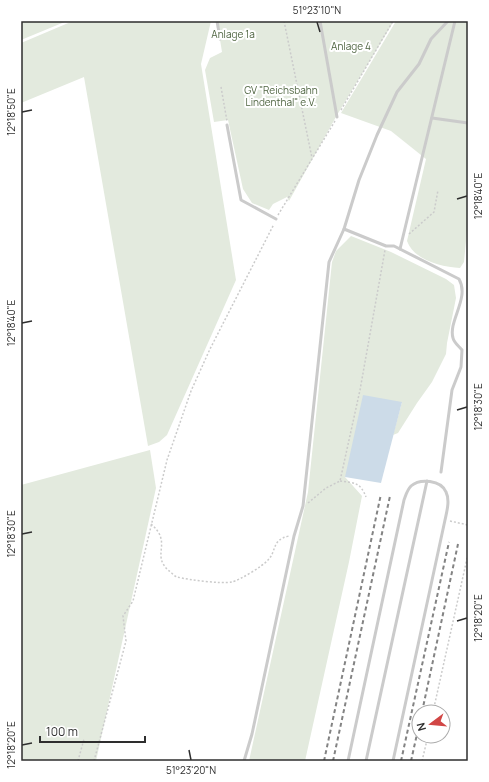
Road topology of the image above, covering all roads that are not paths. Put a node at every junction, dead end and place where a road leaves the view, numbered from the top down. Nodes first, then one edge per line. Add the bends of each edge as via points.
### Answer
1 (217, 21) edge
2 (320, 21) edge
3 (448, 21) edge
4 (455, 21) edge
5 (220, 39) dead end
6 (337, 117) dead end
7 (432, 118) junction
8 (468, 123) edge
9 (226, 125) road end
10 (276, 219) road end
11 (344, 229) junction
12 (400, 249) junction
13 (441, 472) dead end
14 (427, 481) junction
15 (244, 761) edge
16 (348, 761) edge
17 (366, 761) edge
18 (393, 761) edge

1 - 5 lane
2 - 6 lane
3 - 11 lane via 431,39 419,64 397,92 359,180
4 - 7 lane
7 - 8 lane
7 - 12 lane
9 - 10 lane via 240,200
11 - 12 lane
11 - 15 lane via 332,255 327,276 303,506 294,536
12 - 13 lane via 459,279 461,283 462,297 452,335 462,350 462,358 452,390
14 - 16 lane via 417,482 411,486 404,500
14 - 17 lane
14 - 18 lane via 443,486 448,500

